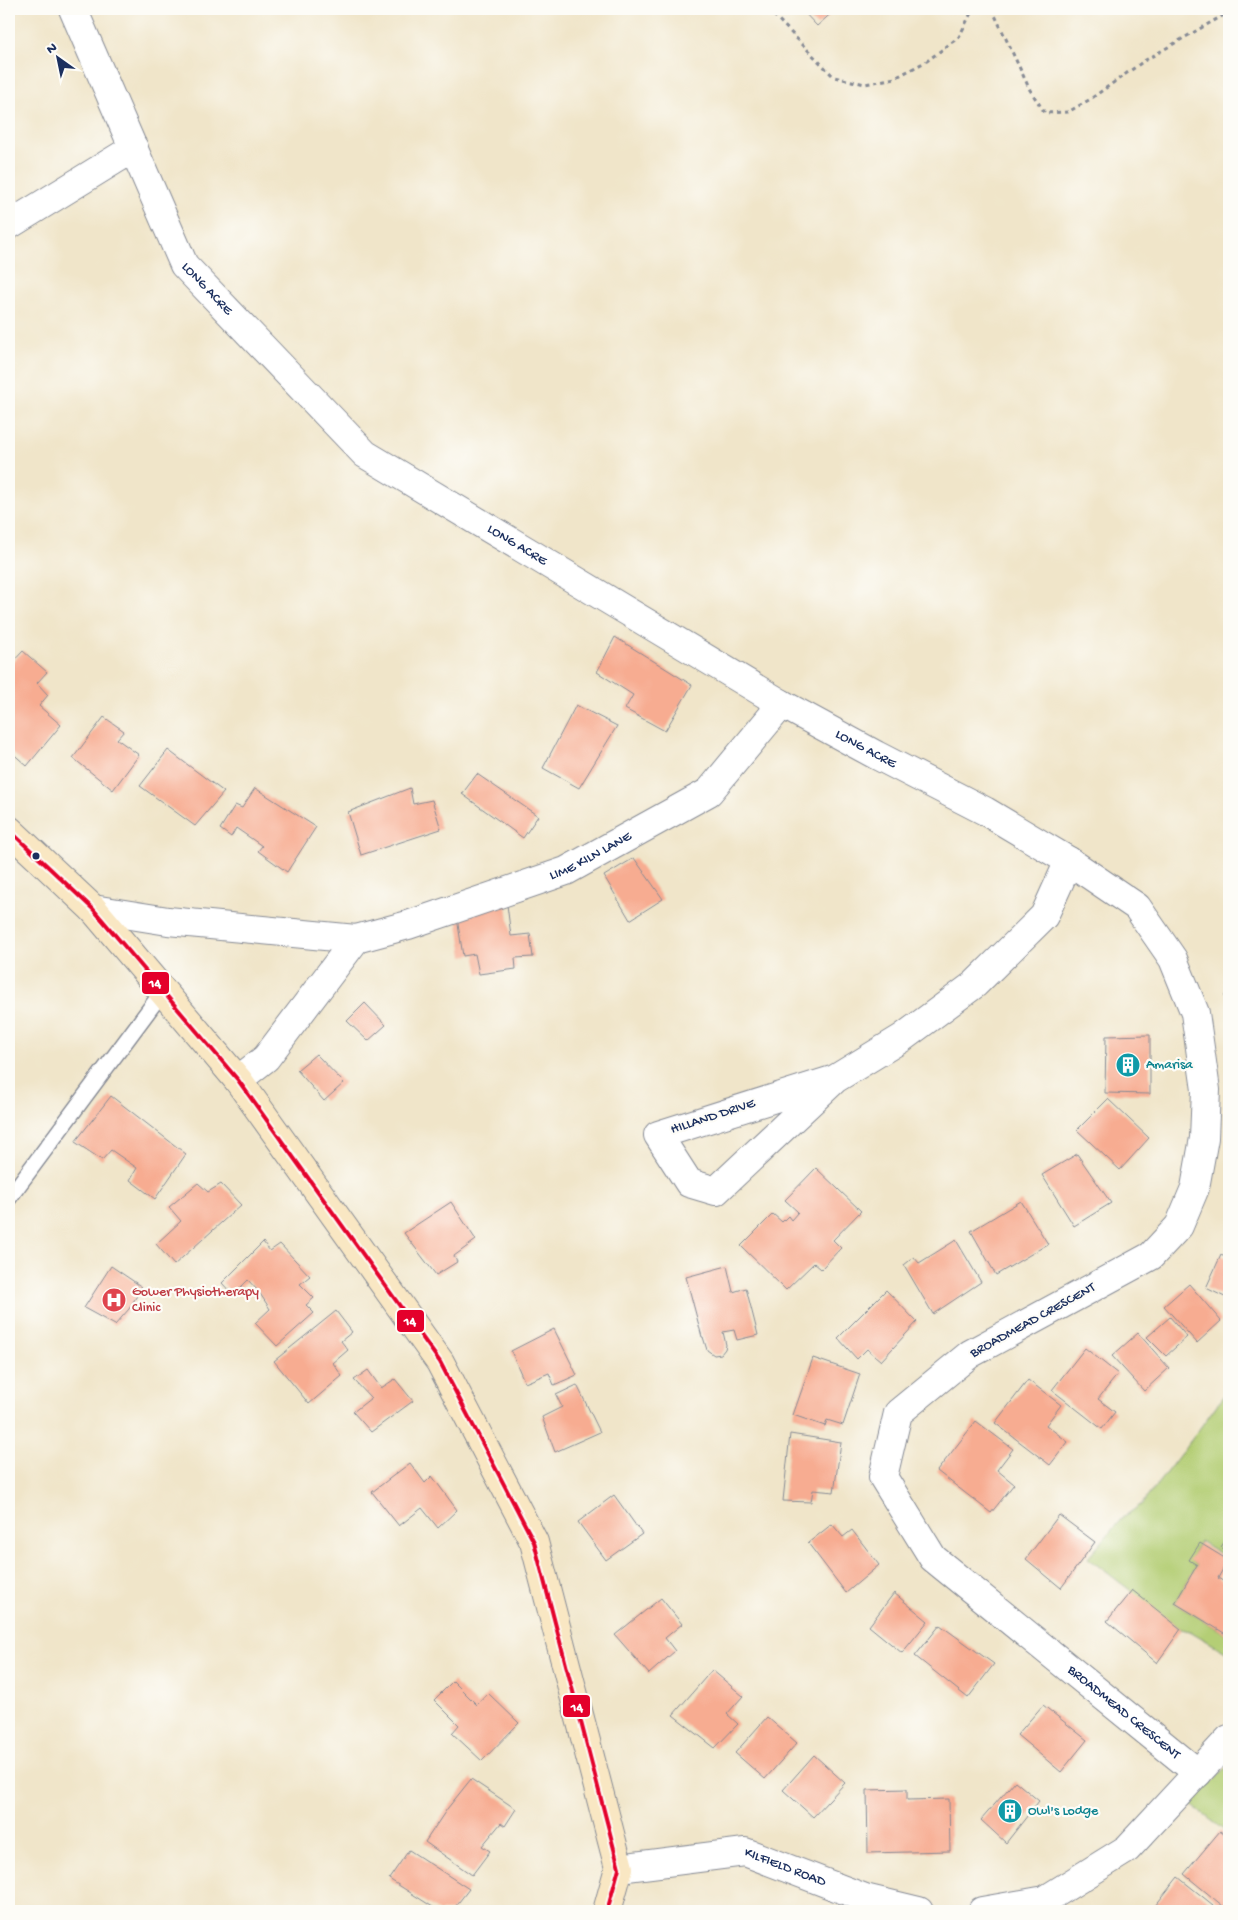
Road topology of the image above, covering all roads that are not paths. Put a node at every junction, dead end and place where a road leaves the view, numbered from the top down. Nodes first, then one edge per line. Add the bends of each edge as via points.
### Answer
1 (73, 9) edge
2 (134, 148) junction
3 (9, 225) edge
4 (782, 704) junction
5 (9, 830) edge
6 (1069, 861) junction
7 (1137, 906) joint
8 (93, 909) junction
9 (356, 939) junction
10 (163, 991) junction
11 (835, 1079) junction
12 (238, 1080) junction
13 (9, 1198) edge
14 (1229, 1739) edge
15 (1198, 1773) junction
16 (619, 1868) junction
17 (841, 1901) edge
18 (607, 1911) edge
19 (919, 1911) edge
20 (982, 1911) edge

1 - 2 street, LONG ACRE
2 - 3 street
2 - 4 street, LONG ACRE via 184,265 364,454
4 - 6 street, LONG ACRE via 985,811
4 - 9 street, LIME KILN LANE via 709,792 675,811 566,870 408,925
5 - 8 street
6 - 7 street, LONG ACRE
6 - 11 street, HILLAND DRIVE via 1044,916 975,984 902,1038
7 - 15 street, BROADMEAD CRESCENT via 1173,959 1195,1014 1206,1090 1204,1138 1195,1188 1179,1226 1151,1256 970,1354 898,1414 883,1477 933,1558
8 - 9 street, LIME KILN LANE via 168,921
8 - 10 street
9 - 12 street via 266,1058
10 - 12 street
10 - 13 lane
11 - 11 street, HILLAND DRIVE via 716,1191 689,1183 658,1135
12 - 16 street via 440,1362 534,1542
14 - 15 street
15 - 20 street via 1127,1849 1045,1900
16 - 17 street, KILFIELD ROAD via 744,1852
16 - 18 street
17 - 19 street, KILFIELD ROAD via 865,1898

